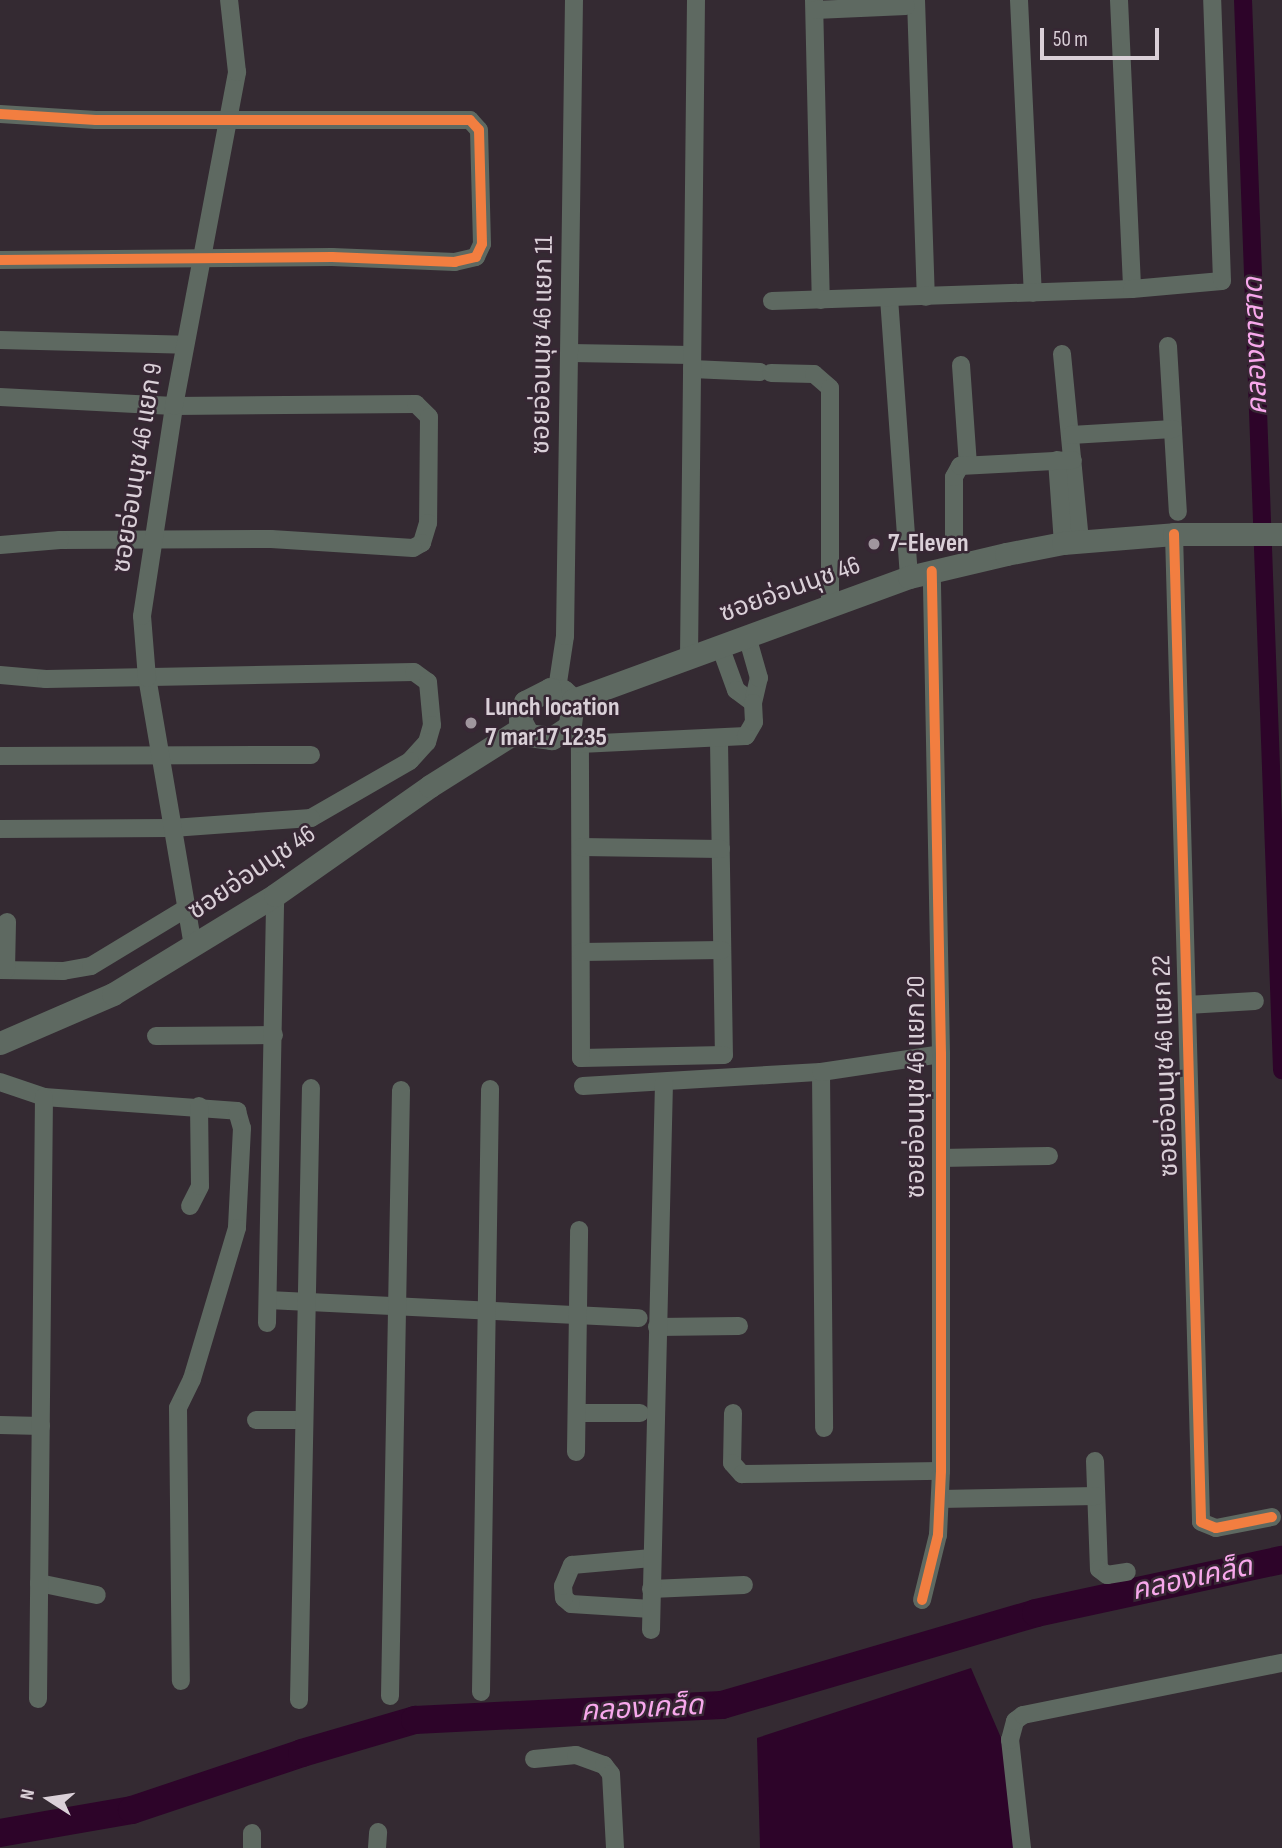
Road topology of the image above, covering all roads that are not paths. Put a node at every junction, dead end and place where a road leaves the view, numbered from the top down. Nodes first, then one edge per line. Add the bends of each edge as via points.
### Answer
1 (229, 0) edge
2 (574, 0) edge
3 (696, 0) edge
4 (1019, 0) edge
5 (1119, 0) edge
6 (1212, 0) edge
7 (911, 3) edge
8 (814, 5) edge
9 (0, 114) edge
10 (230, 119) junction
11 (0, 260) edge
12 (200, 260) junction
13 (1132, 289) junction
14 (1033, 293) junction
15 (926, 297) junction
16 (889, 298) junction
17 (821, 300) junction
18 (772, 301) dead end
19 (0, 340) edge
20 (185, 345) junction
21 (1168, 346) dead end
22 (569, 353) junction
23 (1062, 354) dead end
24 (692, 362) junction
25 (961, 365) dead end
26 (0, 397) edge
27 (174, 407) junction
28 (1173, 429) junction
29 (1071, 435) junction
30 (1065, 460) junction
31 (968, 464) junction
32 (1176, 523) junction
33 (1278, 534) edge
34 (152, 541) junction
35 (954, 541) dead end
36 (1071, 542) junction
37 (0, 545) edge
38 (932, 571) junction
39 (909, 577) junction
40 (830, 605) junction
41 (747, 636) junction
42 (720, 646) junction
43 (690, 657) junction
44 (0, 675) edge
45 (147, 678) junction
46 (565, 695) junction
47 (753, 704) junction
48 (522, 728) junction
49 (719, 741) junction
50 (311, 755) dead end
51 (0, 756) edge
52 (162, 756) junction
53 (172, 828) junction
54 (0, 829) edge
55 (581, 847) junction
56 (721, 849) junction
57 (275, 895) junction
58 (185, 909) junction
59 (7, 922) dead end
60 (192, 946) junction
61 (722, 950) junction
62 (581, 952) junction
63 (3, 970) edge
64 (1255, 1001) dead end
65 (1187, 1005) junction
66 (274, 1035) junction
67 (156, 1036) dead end
68 (0, 1043) edge
69 (941, 1054) junction
70 (821, 1072) junction
71 (0, 1082) edge
72 (664, 1082) junction
73 (583, 1086) dead end
74 (311, 1088) dead end
75 (490, 1089) dead end
76 (401, 1090) dead end
77 (44, 1097) junction
78 (199, 1107) junction
79 (1049, 1156) dead end
80 (941, 1158) junction
81 (190, 1206) dead end
82 (579, 1230) dead end
83 (268, 1300) junction
84 (306, 1300) junction
85 (397, 1303) junction
86 (486, 1307) junction
87 (578, 1317) junction
88 (639, 1318) dead end
89 (267, 1323) dead end
90 (739, 1326) dead end
91 (657, 1327) junction
92 (577, 1413) junction
93 (640, 1413) dead end
94 (733, 1413) dead end
95 (256, 1420) dead end
96 (304, 1420) junction
97 (0, 1425) edge
98 (41, 1426) junction
99 (824, 1428) dead end
100 (576, 1451) dead end
101 (1095, 1461) dead end
102 (941, 1471) junction
103 (1096, 1496) junction
104 (940, 1499) junction
105 (1272, 1517) dead end
106 (652, 1558) junction
107 (1127, 1572) dead end
108 (39, 1583) junction
109 (744, 1584) dead end
110 (652, 1588) junction
111 (97, 1595) dead end
112 (922, 1600) dead end
113 (651, 1609) junction
114 (651, 1630) dead end
115 (1282, 1663) edge
116 (181, 1681) dead end
117 (481, 1692) dead end
118 (390, 1696) dead end
119 (38, 1699) dead end
120 (299, 1700) dead end
121 (534, 1759) dead end
122 (623, 1844) edge
123 (1022, 1848) edge

1 - 10 street, ซอยอ่อนนุช 46 แยก 9 via 237,59
2 - 22 street, ซอยอ่อนนุช 46 แยก 11
3 - 24 street
4 - 14 street
5 - 13 street
6 - 13 street via 1224,275 1216,284
7 - 8 street
7 - 15 street
8 - 17 street
9 - 10 street via 96,120
10 - 12 street, ซอยอ่อนนุช 46 แยก 9
10 - 12 street via 476,123 482,244 476,257 468,261
11 - 12 street
12 - 20 street, ซอยอ่อนนุช 46 แยก 9
13 - 14 street
14 - 15 street
15 - 16 street
16 - 17 street
16 - 39 street
17 - 18 street
19 - 20 street
20 - 27 street, ซอยอ่อนนุช 46 แยก 9
21 - 28 street, ซอยอ่อนนุช 46 แยก 22
22 - 24 street
22 - 46 street, ซอยอ่อนนุช 46 แยก 11
23 - 29 street
24 - 40 street via 814,374 830,388
24 - 43 street
25 - 31 street
26 - 27 street
27 - 34 street, ซอยอ่อนนุช 46 แยก 9
27 - 34 street via 423,407 429,417 428,523 422,543 394,549 271,539
28 - 29 street
28 - 32 street, ซอยอ่อนนุช 46 แยก 22
29 - 30 street
30 - 31 street
30 - 36 street
31 - 35 street via 956,470 954,477
32 - 33 street, ซอยอ่อนนุช 46
32 - 36 street, ซอยอ่อนนุช 46
32 - 65 street, ซอยอ่อนนุช 46 แยก 22
34 - 37 street
34 - 45 street, ซอยอ่อนนุช 46 แยก 9 via 142,616
36 - 38 street, ซอยอ่อนนุช 46
38 - 39 street, ซอยอ่อนนุช 46
38 - 69 street, ซอยอ่อนนุช 46 แยก 20
39 - 40 street, ซอยอ่อนนุช 46
40 - 41 street, ซอยอ่อนนุช 46
41 - 42 street, ซอยอ่อนนุช 46
41 - 47 street via 758,678
42 - 43 street, ซอยอ่อนนุช 46
42 - 47 street via 736,690
43 - 46 street, ซอยอ่อนนุช 46
44 - 45 street
45 - 52 street, ซอยอ่อนนุช 46 แยก 9
45 - 53 street via 414,672 428,682 432,725 422,751 311,818
46 - 48 street via 531,695 522,712
46 - 48 street via 574,716 562,734 540,738
47 - 49 street via 752,733
48 - 57 street, ซอยอ่อนนุช 46
49 - 55 street via 580,744
49 - 56 street
50 - 52 street
51 - 52 street
52 - 53 street, ซอยอ่อนนุช 46 แยก 9
53 - 54 street
53 - 58 street, ซอยอ่อนนุช 46 แยก 9
55 - 56 street
55 - 62 street
56 - 61 street
57 - 60 street, ซอยอ่อนนุช 46
57 - 66 street
58 - 60 street, ซอยอ่อนนุช 46 แยก 9
58 - 63 street via 91,966
59 - 63 street
60 - 68 street, ซอยอ่อนนุช 46 via 113,994
61 - 62 street
61 - 62 street via 724,1055 581,1058
64 - 65 street
65 - 105 street, ซอยอ่อนนุช 46 แยก 22 via 1201,1522 1216,1528
66 - 67 street
66 - 83 street
69 - 70 street
69 - 80 street, ซอยอ่อนนุช 46 แยก 20
70 - 72 street
70 - 99 street
71 - 77 street
72 - 73 street
72 - 91 street
74 - 84 street
75 - 86 street
76 - 85 street
77 - 78 street
77 - 98 street
78 - 81 street via 200,1186
78 - 116 street via 237,1111 242,1128 237,1228 192,1379 179,1403
79 - 80 street
80 - 102 street, ซอยอ่อนนุช 46 แยก 20
82 - 87 street
83 - 84 street
83 - 89 street
84 - 85 street
84 - 96 street
85 - 86 street
85 - 118 street
86 - 87 street
86 - 117 street
87 - 88 street
87 - 92 street
90 - 91 street
91 - 106 street
92 - 93 street
92 - 100 street
94 - 102 street via 732,1463 742,1474
95 - 96 street
96 - 120 street
97 - 98 street
98 - 108 street
101 - 103 street
102 - 104 street, ซอยอ่อนนุช 46 แยก 20
103 - 104 street
103 - 107 street via 1099,1569 1107,1575
104 - 112 street, ซอยอ่อนนุช 46 แยก 20 via 938,1535
106 - 110 street
106 - 113 street via 572,1565 563,1586 564,1598 571,1604
108 - 111 street
108 - 119 street
109 - 110 street
110 - 113 street
113 - 114 street
115 - 123 street via 1023,1715 1010,1740
121 - 122 street via 576,1755 604,1765 611,1774

